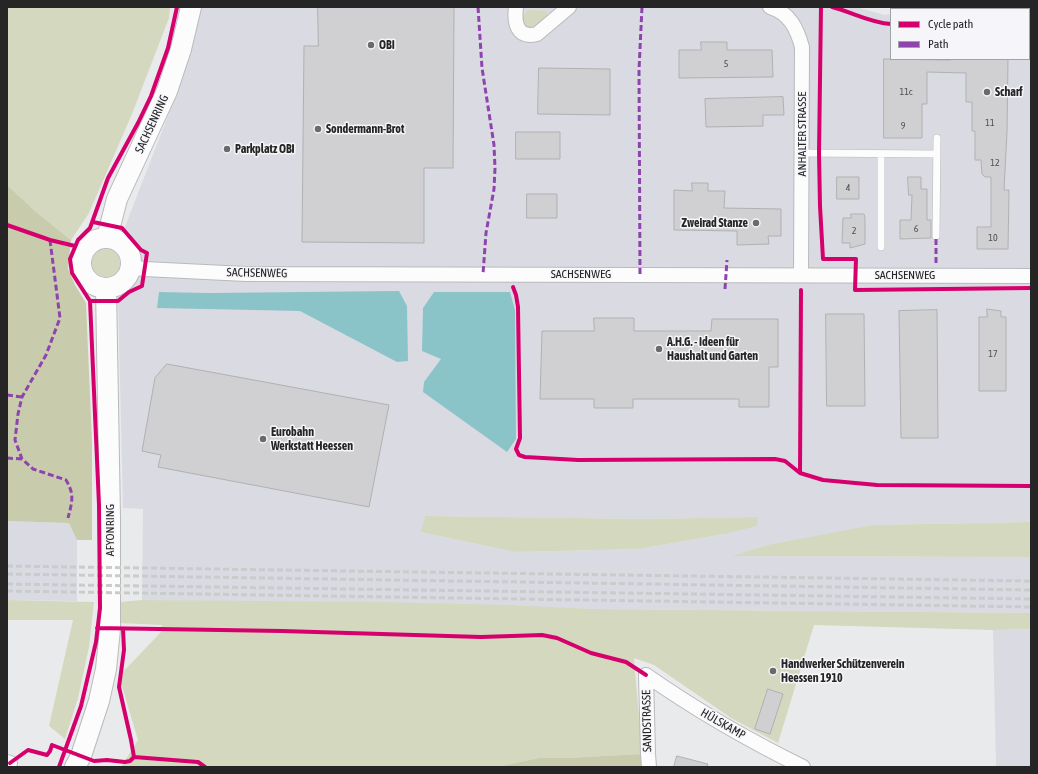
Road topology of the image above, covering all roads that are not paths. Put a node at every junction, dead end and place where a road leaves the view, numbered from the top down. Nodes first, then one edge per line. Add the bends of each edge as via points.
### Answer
1 (191, 7) edge
2 (516, 7) edge
3 (568, 7) edge
4 (770, 7) edge
5 (938, 138) dead end
6 (802, 153) junction
7 (881, 154) junction
8 (937, 154) junction
9 (936, 236) dead end
10 (107, 238) junction
11 (881, 247) dead end
12 (130, 267) junction
13 (801, 275) junction
14 (1031, 276) edge
15 (106, 288) junction
16 (646, 675) joint
17 (75, 767) edge
18 (650, 767) edge
19 (803, 767) edge

1 - 10 street, SACHSENRING via 181,50 167,91 117,199
2 - 3 street via 516,23 519,29 525,35 531,36 537,34
4 - 6 street, ANHALTER STRASSE via 788,17 796,29 802,47
5 - 8 lane
6 - 7 lane
6 - 13 street, ANHALTER STRASSE
7 - 8 lane
7 - 11 lane
8 - 9 lane
10 - 12 street via 125,247
10 - 15 street via 89,245 81,262 88,280
12 - 13 street, SACHSENWEG via 246,274
12 - 15 street via 122,282
13 - 14 street, SACHSENWEG
15 - 17 street, AFYONRING via 110,629 106,669 99,701
16 - 18 street, SANDSTRASSE
16 - 19 street, HÜLSKAMP via 731,730

